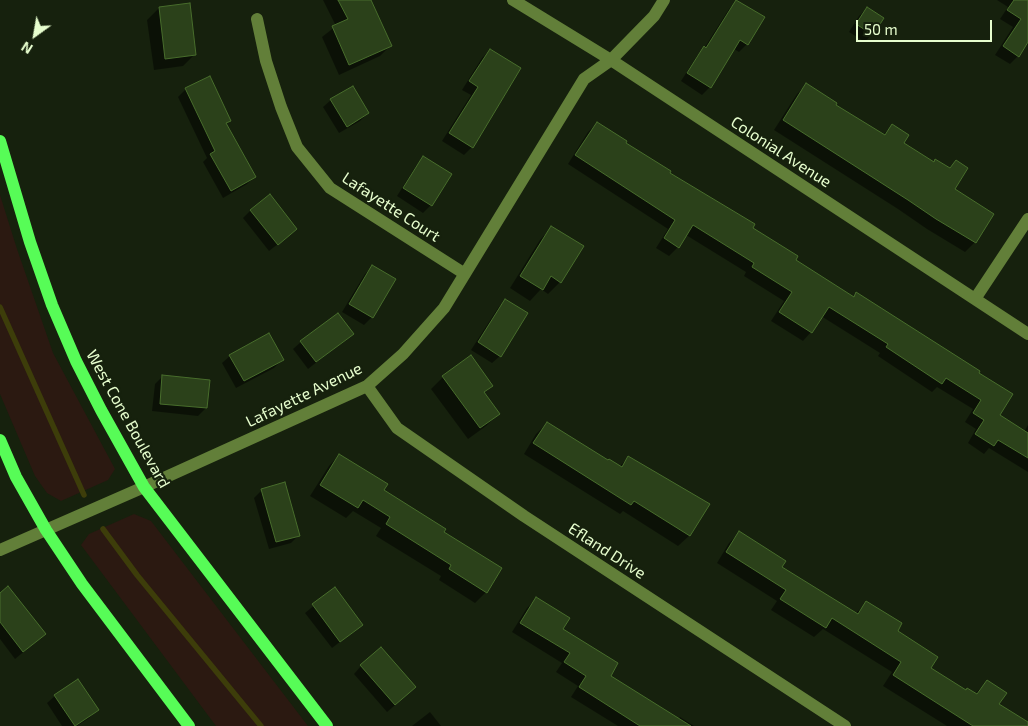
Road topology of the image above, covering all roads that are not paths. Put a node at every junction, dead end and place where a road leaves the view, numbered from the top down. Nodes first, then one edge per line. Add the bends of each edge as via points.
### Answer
1 (513, 0) edge
2 (664, 0) edge
3 (257, 19) dead end
4 (612, 60) junction
5 (0, 141) edge
6 (1028, 219) edge
7 (465, 274) junction
8 (975, 299) junction
9 (1028, 334) edge
10 (367, 386) junction
11 (0, 440) edge
12 (144, 487) junction
13 (46, 530) junction
14 (0, 550) edge
15 (189, 726) edge
16 (327, 726) edge
17 (845, 726) edge

1 - 4 street, Colonial Avenue
2 - 4 street, Lafayette Avenue via 654,16
3 - 7 street, Lafayette Court via 280,107 297,147 330,188
4 - 7 street, Lafayette Avenue via 584,79
4 - 8 street, Colonial Avenue
5 - 12 main road, West Cone Boulevard via 52,305 88,386
6 - 8 street
7 - 10 street, Lafayette Avenue via 444,308 403,354
8 - 9 street, Colonial Avenue
10 - 12 street, Lafayette Avenue
10 - 17 street, Efland Drive via 397,428 524,516
11 - 13 main road via 16,477
12 - 13 street, Lafayette Avenue
12 - 16 main road, West Cone Boulevard
13 - 14 street, Lafayette Avenue
13 - 15 main road via 82,584

